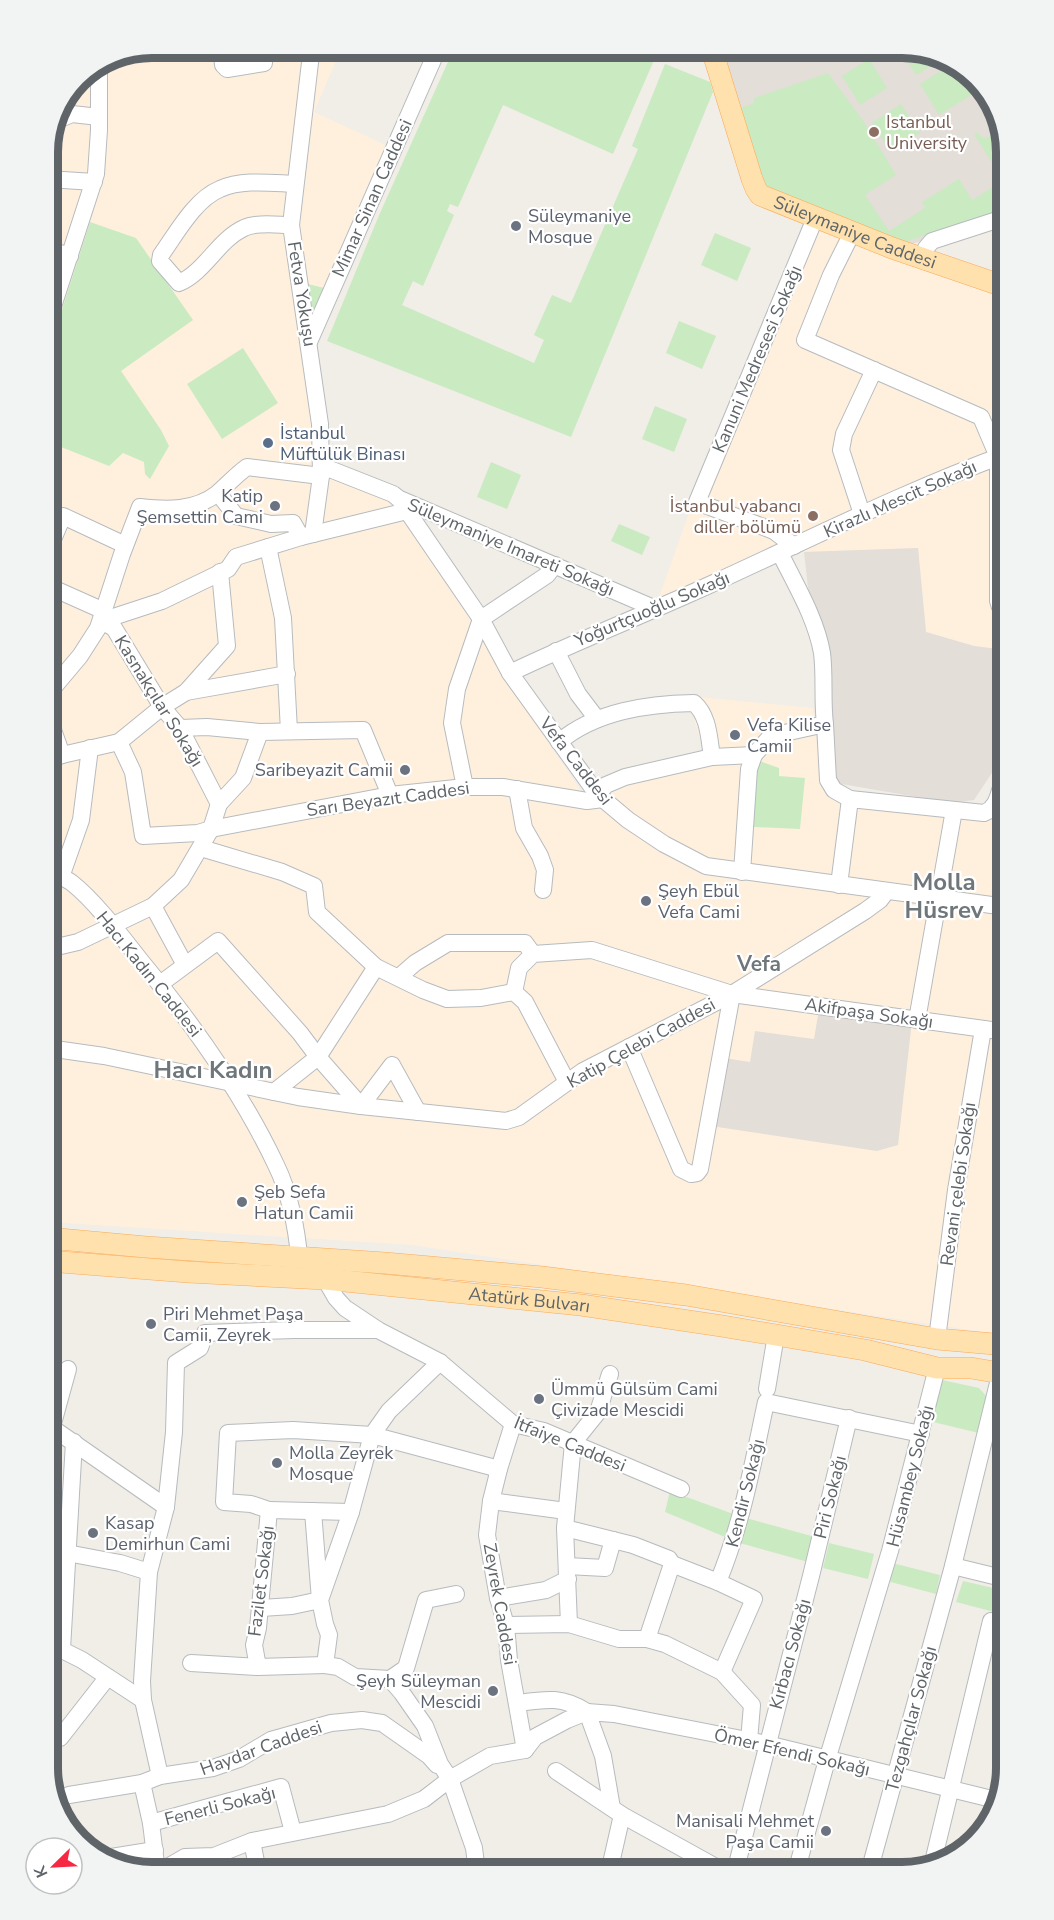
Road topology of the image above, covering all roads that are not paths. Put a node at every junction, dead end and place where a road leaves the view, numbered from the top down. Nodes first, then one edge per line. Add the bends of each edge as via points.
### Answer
1 (222, 58) edge
2 (264, 58) edge
3 (310, 58) edge
4 (434, 58) edge
5 (715, 59) edge
6 (99, 75) edge
7 (66, 117) edge
8 (99, 117) junction
9 (59, 180) edge
10 (94, 182) junction
11 (294, 184) junction
12 (816, 216) junction
13 (996, 220) edge
14 (291, 225) junction
15 (852, 233) junction
16 (59, 252) edge
17 (70, 256) junction
18 (922, 258) junction
19 (996, 284) edge
20 (59, 289) edge
21 (309, 342) junction
22 (874, 370) junction
23 (996, 444) edge
24 (996, 458) edge
25 (322, 470) junction
26 (218, 493) junction
27 (403, 505) junction
28 (862, 514) junction
29 (59, 526) edge
30 (307, 536) junction
31 (125, 545) junction
32 (268, 547) junction
33 (787, 550) junction
34 (555, 565) junction
35 (220, 572) junction
36 (59, 592) edge
37 (656, 609) junction
38 (103, 616) junction
39 (481, 619) junction
40 (556, 651) junction
41 (510, 672) junction
42 (287, 674) junction
43 (59, 681) edge
44 (186, 692) junction
45 (162, 706) junction
46 (597, 719) junction
47 (825, 724) junction
48 (180, 728) junction
49 (289, 731) junction
50 (260, 732) junction
51 (120, 742) junction
52 (559, 742) junction
53 (90, 748) junction
54 (754, 755) junction
55 (59, 757) edge
56 (712, 757) junction
57 (465, 787) junction
58 (517, 789) junction
59 (390, 795) junction
60 (600, 796) junction
61 (850, 799) junction
62 (996, 799) edge
63 (219, 804) junction
64 (954, 810) junction
65 (211, 829) junction
66 (201, 848) junction
67 (59, 864) edge
68 (742, 872) junction
69 (59, 876) edge
70 (839, 885) junction
71 (543, 890) dead end
72 (886, 892) junction
73 (937, 898) junction
74 (153, 906) junction
75 (996, 906) edge
76 (113, 926) junction
77 (59, 947) edge
78 (533, 954) junction
79 (185, 964) junction
80 (376, 967) junction
81 (399, 977) junction
82 (160, 984) junction
83 (514, 992) junction
84 (732, 994) junction
85 (917, 1020) junction
86 (983, 1029) junction
87 (996, 1031) edge
88 (628, 1047) junction
89 (58, 1049) edge
90 (318, 1057) junction
91 (567, 1082) junction
92 (232, 1084) junction
93 (274, 1092) junction
94 (361, 1106) junction
95 (418, 1112) junction
96 (58, 1239) edge
97 (299, 1257) junction
98 (58, 1262) edge
99 (325, 1279) junction
100 (378, 1330) junction
101 (776, 1335) junction
102 (938, 1339) junction
103 (996, 1342) edge
104 (996, 1355) edge
105 (440, 1362) junction
106 (937, 1368) junction
107 (68, 1369) dead end
108 (610, 1374) dead end
109 (996, 1379) edge
110 (766, 1396) junction
111 (58, 1400) edge
112 (996, 1411) edge
113 (849, 1418) junction
114 (513, 1425) junction
115 (58, 1431) edge
116 (921, 1434) junction
117 (372, 1435) junction
118 (74, 1442) junction
119 (573, 1443) junction
120 (499, 1469) junction
121 (681, 1489) dead end
122 (491, 1502) junction
123 (166, 1507) junction
124 (269, 1510) junction
125 (313, 1511) junction
126 (351, 1512) junction
127 (566, 1519) junction
128 (613, 1540) junction
129 (67, 1552) junction
130 (672, 1564) junction
131 (953, 1566) junction
132 (149, 1572) junction
133 (567, 1572) junction
134 (811, 1576) joint
135 (996, 1577) edge
136 (718, 1582) junction
137 (456, 1594) dead end
138 (498, 1598) junction
139 (320, 1600) junction
140 (261, 1608) junction
141 (992, 1621) dead end
142 (58, 1622) edge
143 (569, 1624) junction
144 (506, 1625) junction
145 (647, 1639) junction
146 (58, 1648) edge
147 (191, 1663) dead end
148 (325, 1665) junction
149 (258, 1667) junction
150 (722, 1672) junction
151 (107, 1678) junction
152 (390, 1679) junction
153 (143, 1700) junction
154 (518, 1703) junction
155 (587, 1712) junction
156 (60, 1738) dead end
157 (749, 1741) junction
158 (767, 1744) junction
159 (525, 1750) junction
160 (827, 1760) junction
161 (556, 1771) dead end
162 (160, 1776) junction
163 (896, 1776) junction
164 (450, 1779) junction
165 (142, 1783) junction
166 (952, 1790) junction
167 (64, 1797) edge
168 (991, 1799) edge
169 (617, 1811) junction
170 (151, 1823) junction
171 (293, 1832) junction
172 (252, 1841) junction
173 (155, 1850) junction
174 (935, 1855) edge
175 (119, 1856) edge
176 (157, 1861) edge
177 (178, 1861) edge
178 (203, 1861) edge
179 (221, 1861) edge
180 (256, 1861) edge
181 (476, 1861) edge
182 (610, 1862) edge
183 (707, 1862) edge
184 (738, 1862) edge
185 (799, 1862) edge
186 (872, 1862) edge

1 - 2 street via 227,69 264,63
3 - 11 street, Fetva Yokuşu
4 - 21 street, Mimar Sinan Caddesi
5 - 12 main road, Süleymaniye Caddesi via 756,189 760,195
6 - 8 street
7 - 8 street
8 - 10 street
9 - 10 street
10 - 17 street
11 - 14 street, Fetva Yokuşu
11 - 14 street via 235,184 217,190 189,214 160,261 179,283 246,226
12 - 15 main road, Süleymaniye Caddesi
12 - 33 street, Kanuni Medresesi Sokağı via 697,502 774,531 786,538
13 - 18 street via 933,241
14 - 21 street, Fetva Yokuşu
15 - 18 main road, Süleymaniye Caddesi
15 - 22 street via 805,340
16 - 17 street
17 - 20 street
18 - 19 main road, Süleymaniye Caddesi
21 - 25 street, Fetva Yokuşu via 321,424
22 - 23 street via 981,417
22 - 28 street via 840,450
24 - 28 street, Kirazlı Mescit Sokağı
25 - 26 street, Vefa Caddesi via 247,467
25 - 27 street, Vefa Caddesi via 393,494
25 - 30 street, Fetva Yokuşu
26 - 30 street via 236,516 271,524 293,524
26 - 31 street, Vefa Caddesi via 202,503 179,509 140,507
27 - 30 street
27 - 34 street, Süleymaniye Imareti Sokağı
27 - 39 street, Vefa Caddesi
28 - 33 street, Kirazlı Mescit Sokağı
29 - 31 street via 63,516
30 - 32 street
31 - 38 street
32 - 35 street via 236,557 228,569
32 - 42 street via 283,618
33 - 37 street, Yoğurtçuoğlu Sokağı
33 - 47 street via 822,651
34 - 37 street, Süleymaniye Imareti Sokağı
34 - 39 street
35 - 38 street via 162,601
35 - 44 street via 227,646
36 - 38 street
37 - 40 street, Yoğurtçuoğlu Sokağı
38 - 43 street, Kasnakçılar Sokağı via 80,656
38 - 45 street, Kasnakçılar Sokağı
39 - 41 street, Vefa Caddesi
39 - 57 street via 457,689 452,723
40 - 41 street, Yoğurtçuoğlu Sokağı
40 - 46 street via 578,694
41 - 52 street, Vefa Caddesi
42 - 44 street
42 - 49 street
44 - 45 street
45 - 48 street, Kasnakçılar Sokağı
45 - 51 street
46 - 52 street
46 - 56 street via 631,709 694,703 704,717
47 - 54 street via 771,736
47 - 61 street via 828,780 834,790
48 - 50 street
48 - 63 street, Kasnakçılar Sokağı
49 - 50 street
49 - 59 street via 363,730
50 - 63 street via 243,778
51 - 53 street
51 - 65 street, Sarı Beyazıt Caddesi via 134,772 143,836
52 - 60 street, Vefa Caddesi
53 - 55 street
53 - 67 street via 81,820
54 - 56 street
54 - 68 street via 748,769
56 - 60 street via 625,777 606,785
57 - 58 street, Sarı Beyazıt Caddesi
57 - 59 street, Sarı Beyazıt Caddesi
58 - 60 street, Sarı Beyazıt Caddesi via 587,801
58 - 71 street via 524,828 545,870
59 - 65 street, Sarı Beyazıt Caddesi
60 - 68 street, Vefa Caddesi via 628,820 689,858 706,866
61 - 64 street
61 - 70 street
62 - 64 street via 991,810 984,813
63 - 65 street
64 - 73 street
65 - 66 street
66 - 74 street via 181,880
66 - 80 street via 282,872 314,886 317,912
68 - 70 street, Vefa Caddesi
69 - 76 street, Hacı Kadın Caddesi via 72,883
70 - 72 street, Vefa Caddesi
72 - 73 street, Vefa Caddesi
72 - 84 street, Katip Çelebi Caddesi via 865,911
73 - 75 street, Vefa Caddesi
73 - 85 street
74 - 76 street
74 - 79 street
76 - 77 street
76 - 82 street, Hacı Kadın Caddesi
78 - 81 street via 525,943 448,943
78 - 83 street via 519,968
78 - 84 street, Akifpaşa Sokağı via 592,950
79 - 82 street
79 - 90 street via 218,941
80 - 81 street
80 - 90 street
81 - 83 street via 447,999
82 - 92 street, Hacı Kadın Caddesi
83 - 91 street via 525,1002
84 - 85 street, Akifpaşa Sokağı
84 - 88 street, Katip Çelebi Caddesi
84 - 88 street via 697,1173 681,1168
85 - 86 street, Akifpaşa Sokağı
86 - 87 street, Akifpaşa Sokağı
86 - 102 street, Revani çelebi Sokağı via 956,1190
88 - 91 street, Katip Çelebi Caddesi
89 - 92 street, Katip Çelebi Caddesi
90 - 93 street
90 - 94 street
91 - 95 street, Katip Çelebi Caddesi via 519,1117 506,1121
92 - 93 street, Katip Çelebi Caddesi
92 - 97 street, Hacı Kadın Caddesi via 277,1167
93 - 94 street, Katip Çelebi Caddesi
94 - 95 street, Katip Çelebi Caddesi
94 - 95 street via 392,1065
96 - 97 main road, Atatürk Bulvarı
97 - 102 main road, Atatürk Bulvarı via 542,1277 664,1292
98 - 99 main road, Atatürk Bulvarı
99 - 100 street, İtfaiye Caddesi via 345,1308
99 - 101 main road, Atatürk Bulvarı via 581,1305
100 - 105 street, İtfaiye Caddesi
100 - 123 street via 205,1333 200,1348 177,1364
101 - 106 main road, Atatürk Bulvarı via 865,1350
101 - 110 street, Kendir Sokağı
102 - 103 main road, Atatürk Bulvarı
102 - 104 main road
105 - 114 street, İtfaiye Caddesi
105 - 117 street via 389,1412
106 - 109 main road, Atatürk Bulvarı via 971,1368
106 - 116 street, Hüsambey Sokağı
107 - 111 street
108 - 119 street via 598,1413
110 - 113 street
110 - 136 street, Kendir Sokağı via 742,1513
112 - 131 street, Tezgahçılar Sokağı
113 - 116 street
113 - 134 street, Piri Sokağı
114 - 119 street, İtfaiye Caddesi via 544,1431
114 - 120 street, Zeyrek Caddesi
115 - 118 street
116 - 160 street, Hüsambey Sokağı
117 - 120 street
117 - 124 street via 293,1430 228,1433 224,1502
117 - 126 street
118 - 123 street
118 - 129 street
119 - 121 street, İtfaiye Caddesi
119 - 127 street
120 - 122 street, Zeyrek Caddesi
122 - 127 street
122 - 138 street, Zeyrek Caddesi via 487,1535
123 - 132 street
124 - 125 street, Fazilet Sokağı
124 - 140 street, Fazilet Sokağı
125 - 126 street, Fazilet Sokağı
125 - 139 street
126 - 139 street
127 - 128 street
127 - 133 street
128 - 130 street via 669,1559
128 - 133 street via 605,1568
129 - 132 street
129 - 142 street
130 - 136 street
130 - 145 street
131 - 135 street
131 - 163 street, Tezgahçılar Sokağı
132 - 153 street
133 - 138 street via 546,1590
133 - 143 street
134 - 158 street, Kırbacı Sokağı
136 - 150 street via 754,1599
137 - 152 street via 426,1600 406,1668
138 - 144 street, Zeyrek Caddesi
139 - 140 street
139 - 148 street via 329,1635
140 - 149 street, Fazilet Sokağı via 254,1645
141 - 166 street
143 - 144 street
143 - 145 street via 619,1639
144 - 154 street, Zeyrek Caddesi
145 - 150 street
146 - 151 street
147 - 149 street
148 - 149 street
148 - 152 street via 355,1677
150 - 157 street via 752,1705
151 - 153 street
151 - 156 street
152 - 164 street via 425,1726
153 - 162 street
154 - 155 street via 563,1700
154 - 159 street, Zeyrek Caddesi
155 - 157 street, Ömer Efendi Sokağı
155 - 159 street via 535,1737
155 - 169 street
157 - 158 street, Ömer Efendi Sokağı
158 - 160 street, Ömer Efendi Sokağı
158 - 184 street, Kırbacı Sokağı
159 - 164 street via 490,1756
160 - 163 street, Ömer Efendi Sokağı
160 - 185 street, Hüsambey Sokağı
161 - 169 street
162 - 164 street, Haydar Caddesi via 213,1768 272,1740 332,1723 362,1720 382,1723 429,1756
162 - 165 street, Haydar Caddesi
163 - 166 street, Ömer Efendi Sokağı
163 - 186 street, Tezgahçılar Sokağı
164 - 171 street via 424,1799 388,1814
164 - 181 street
165 - 167 street, Haydar Caddesi
165 - 170 street
166 - 168 street, Ömer Efendi Sokağı
166 - 174 street
169 - 182 street
169 - 183 street
170 - 171 street, Fenerli Sokağı via 281,1786
170 - 173 street
171 - 172 street
172 - 179 street
172 - 180 street
173 - 175 street
173 - 176 street
177 - 178 street via 185,1857

